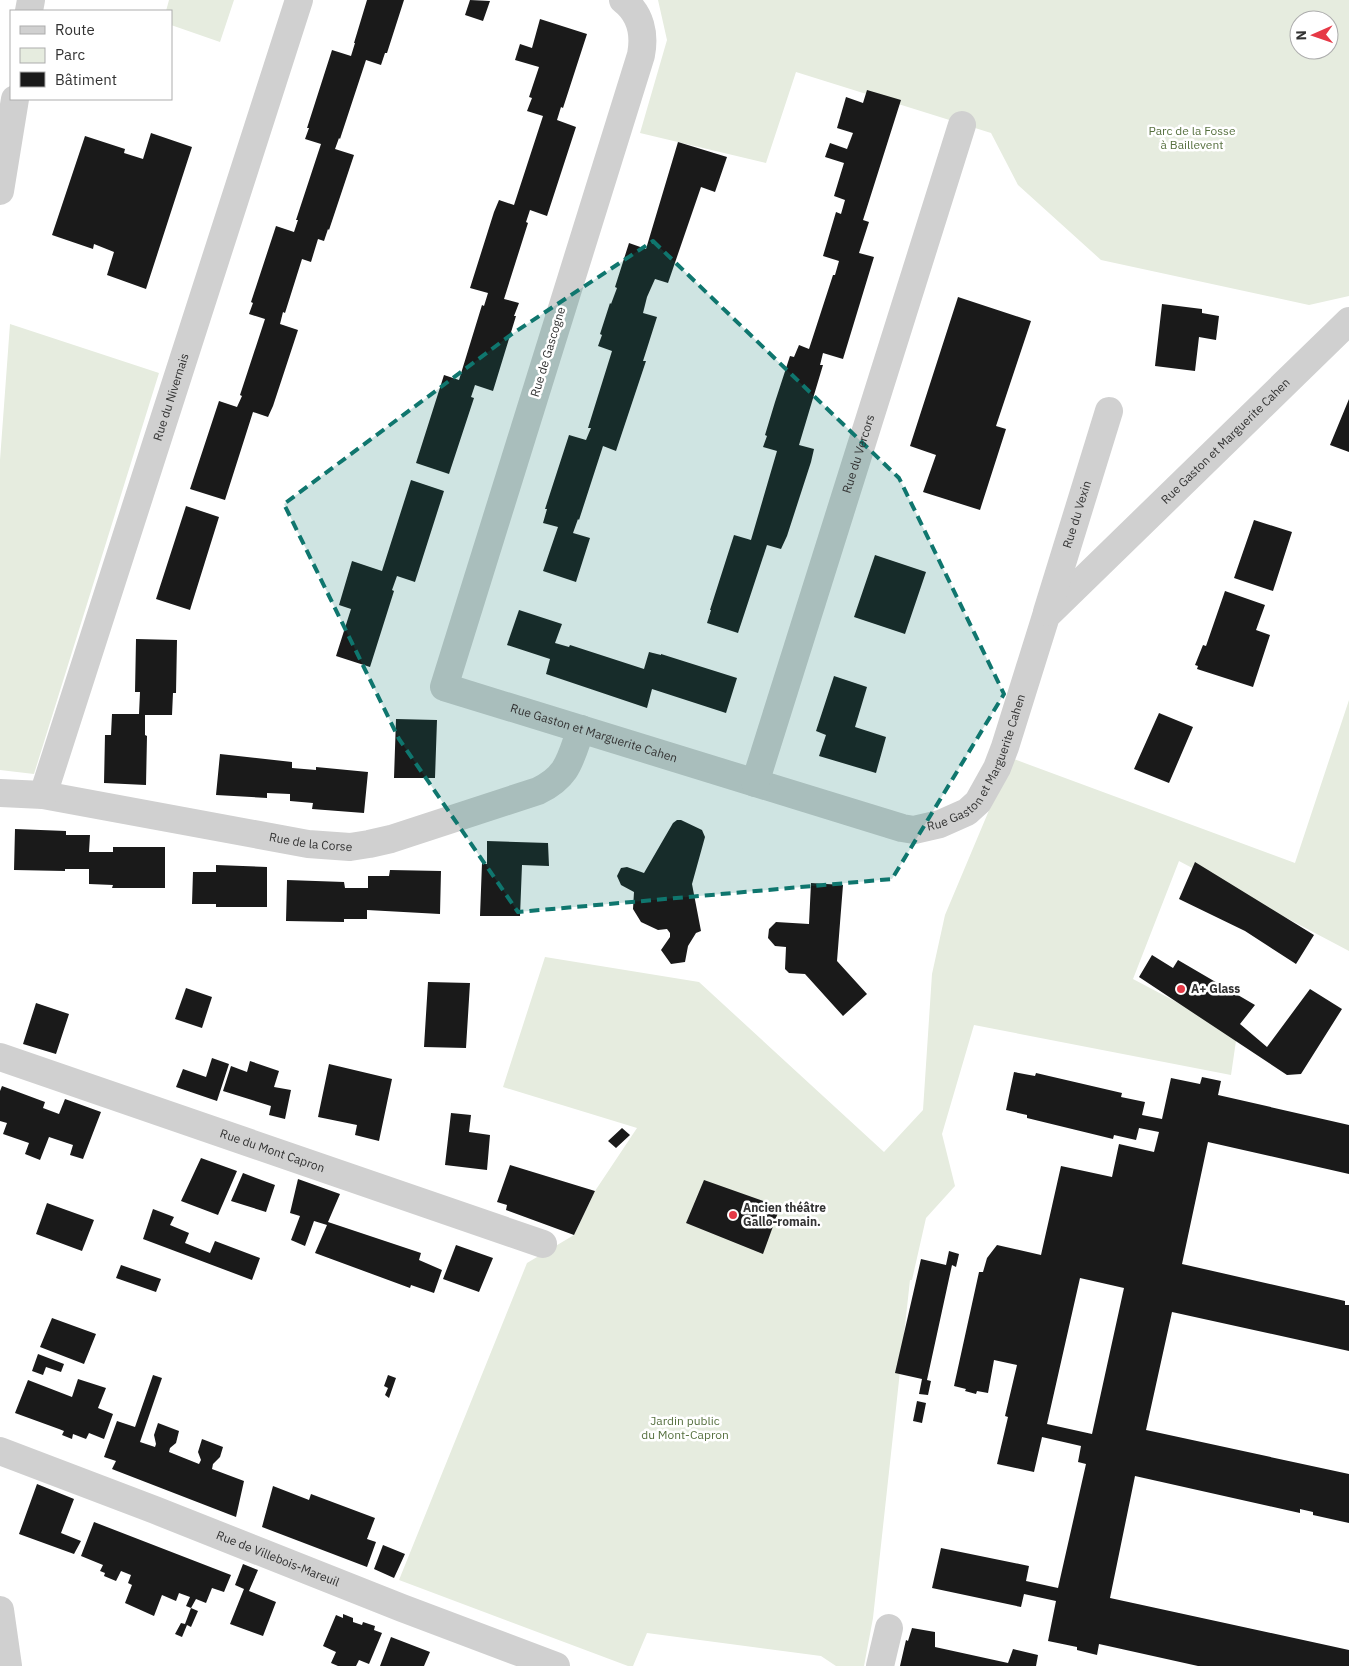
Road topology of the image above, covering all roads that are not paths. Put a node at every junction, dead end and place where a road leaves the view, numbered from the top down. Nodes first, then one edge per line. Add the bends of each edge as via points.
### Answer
1 (299, 0) edge
2 (630, 8) edge
3 (15, 100) edge
4 (962, 125) dead end
5 (1, 183) edge
6 (1349, 321) edge
7 (1109, 411) dead end
8 (1046, 616) junction
9 (444, 687) joint
10 (581, 730) junction
11 (755, 783) junction
12 (0, 793) edge
13 (43, 795) junction
14 (0, 1057) edge
15 (543, 1244) dead end
16 (0, 1451) edge
17 (0, 1610) edge
18 (889, 1628) dead end
19 (8, 1666) edge
20 (556, 1666) edge
21 (880, 1666) edge

1 - 13 street, Rue du Nivernais
2 - 9 street, Rue de Gascogne via 643,36 642,55
3 - 5 street
4 - 11 street, Rue du Vercors
6 - 8 street, Rue Gaston et Marguerite Cahen
7 - 8 street, Rue du Vexin
8 - 11 street, Rue Gaston et Marguerite Cahen via 998,768 978,802 967,812 940,824 914,830
9 - 10 street, Rue Gaston et Marguerite Cahen
10 - 11 street, Rue Gaston et Marguerite Cahen
10 - 13 street, Rue de la Corse via 568,766 550,785 391,838 350,847 279,840
12 - 13 street, Rue de la Corse
14 - 15 street, Rue du Mont Capron
16 - 20 street, Rue de Villebois-Mareuil
17 - 19 street
18 - 21 street

